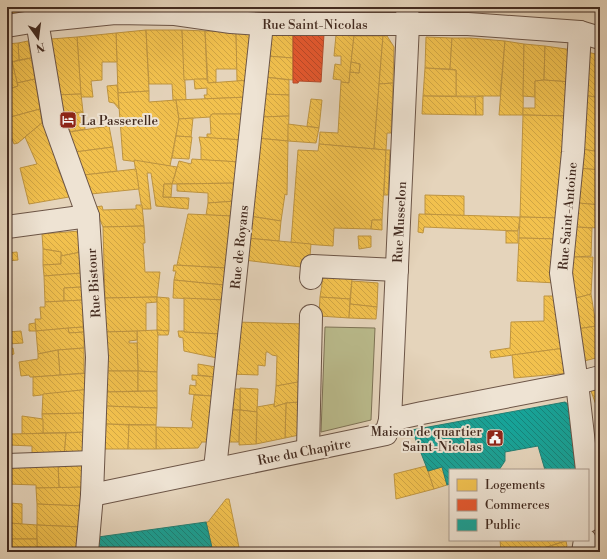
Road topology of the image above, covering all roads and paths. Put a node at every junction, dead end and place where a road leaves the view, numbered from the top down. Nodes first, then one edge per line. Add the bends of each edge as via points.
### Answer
1 (175, 11) edge
2 (231, 15) edge
3 (294, 15) edge
4 (407, 15) edge
5 (468, 15) edge
6 (37, 21) junction
7 (262, 24) junction
8 (7, 26) edge
9 (590, 35) edge
10 (88, 216) junction
11 (7, 227) edge
12 (396, 270) junction
13 (311, 278) dead end
14 (311, 316) dead end
15 (600, 377) edge
16 (577, 383) junction
17 (390, 420) junction
18 (308, 450) junction
19 (93, 458) junction
20 (7, 460) edge
21 (215, 469) junction
22 (587, 469) edge
23 (589, 490) edge
24 (92, 495) junction
25 (589, 516) edge
26 (585, 541) edge
27 (87, 552) edge
28 (583, 552) edge

1 - 2 street, Rue Saint-Nicolas
1 - 6 street, Rue Saint-Nicolas via 115,13
2 - 7 street, Rue Saint-Nicolas
3 - 4 street, Rue Saint-Nicolas
3 - 7 street, Rue Saint-Nicolas
4 - 5 street, Rue Saint-Nicolas
4 - 12 street, Rue Musselon
5 - 9 street, Rue Saint-Nicolas
6 - 8 street, Rue Saint-Nicolas
6 - 10 street, Rue Bistour via 54,122
7 - 21 street, Rue de Royans
9 - 16 street, Rue Saint-Antoine via 573,152 561,273
10 - 11 street
10 - 19 street, Rue Bistour via 97,357
12 - 13 street via 312,266
12 - 17 street, Rue Musselon
14 - 18 street
15 - 16 street
16 - 17 street
16 - 22 street, Rue Saint-Antoine
17 - 18 street, Rue du Chapitre via 386,434
18 - 21 street, Rue du Chapitre
19 - 20 lane
19 - 24 street, Rue Bistour
21 - 24 street, Rue du Chapitre
23 - 25 street
24 - 27 street, Rue Bistour
26 - 28 street

